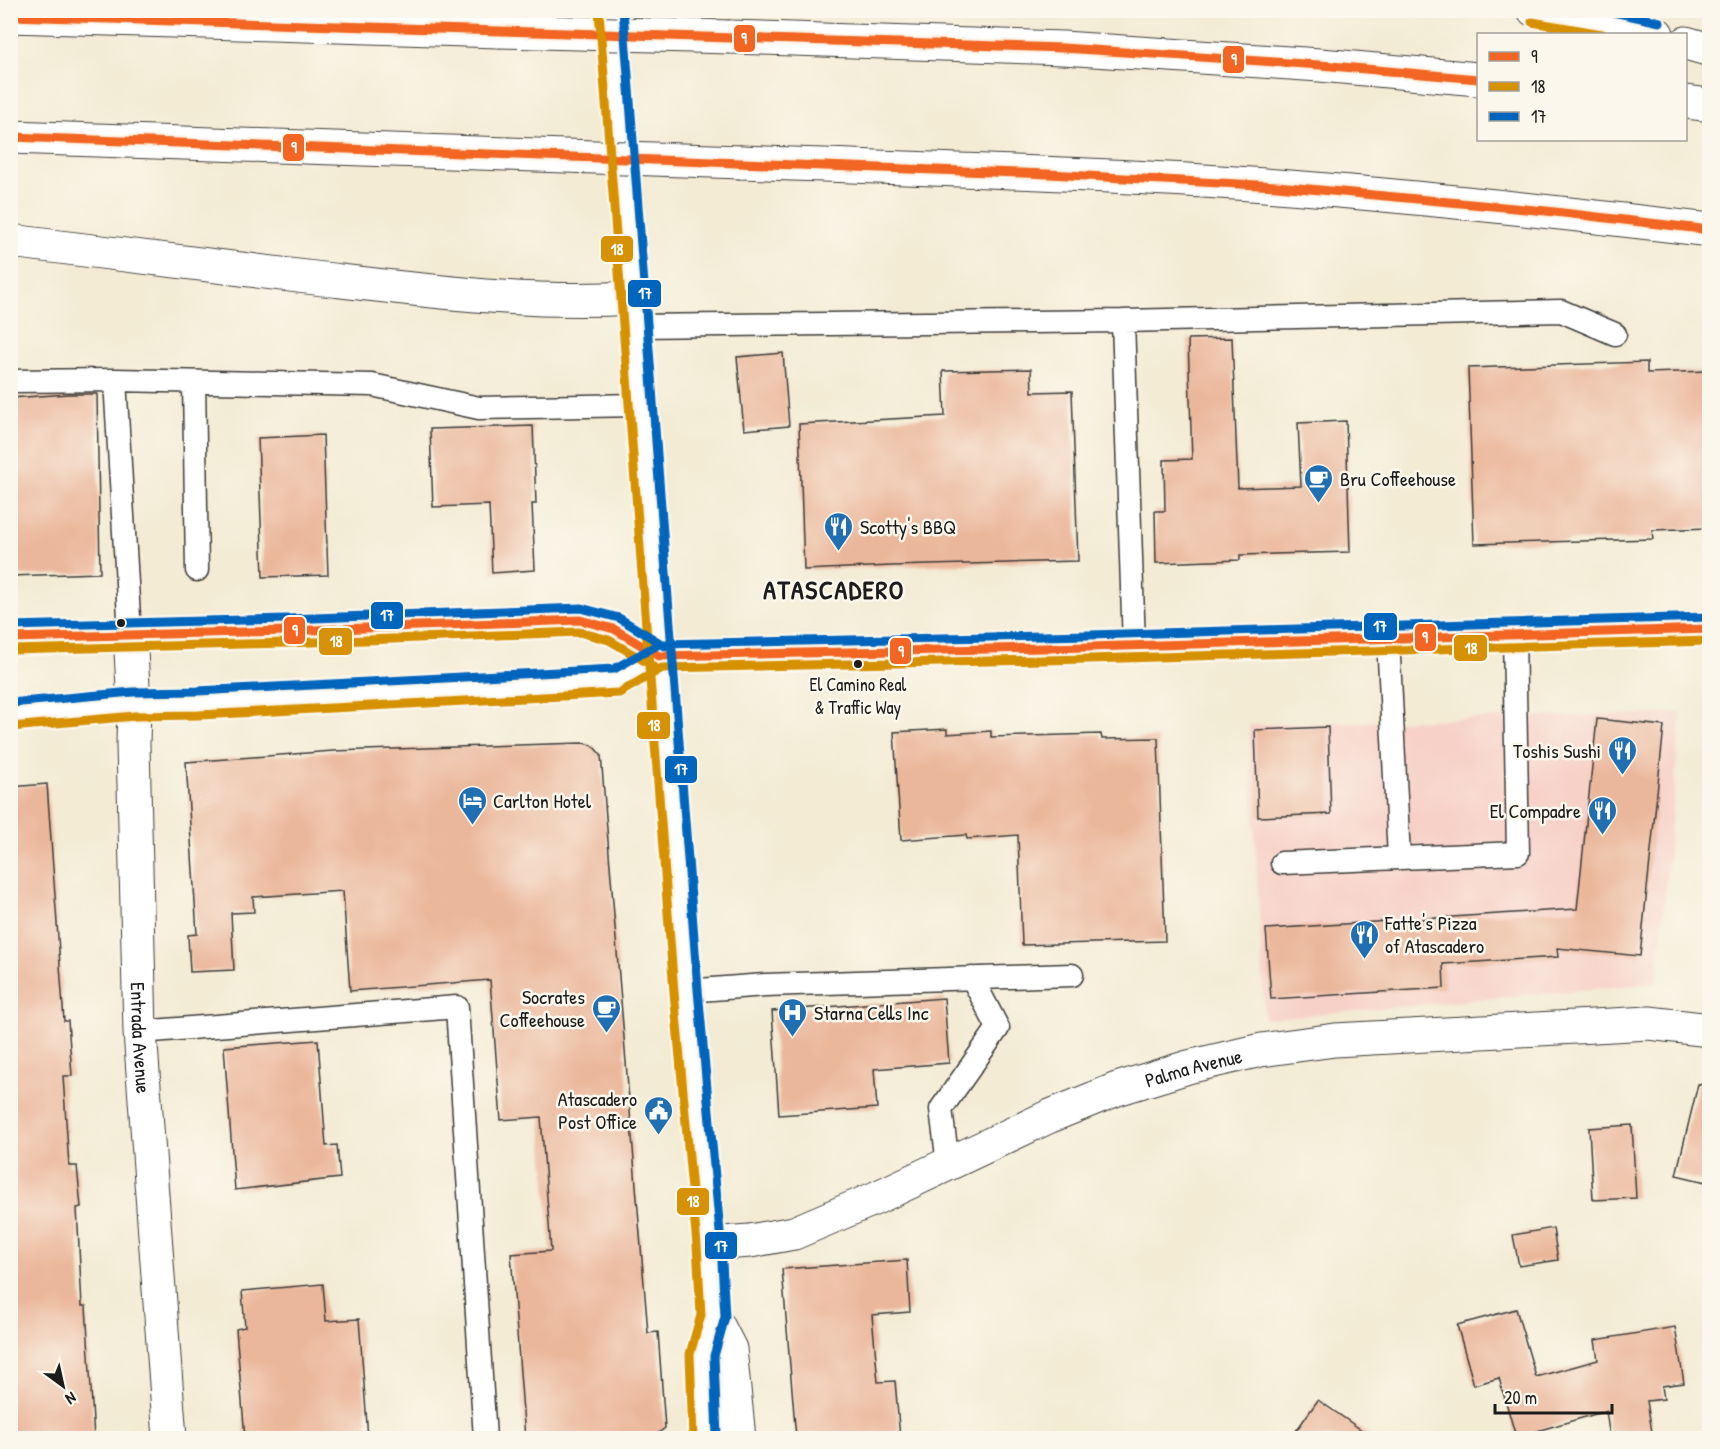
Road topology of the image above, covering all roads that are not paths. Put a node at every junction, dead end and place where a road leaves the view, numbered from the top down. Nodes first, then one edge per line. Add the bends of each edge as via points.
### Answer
1 (611, 10) edge
2 (1534, 10) edge
3 (10, 16) edge
4 (1653, 33) edge
5 (1687, 43) edge
6 (1710, 50) edge
7 (1477, 79) edge
8 (1687, 102) edge
9 (1710, 105) edge
10 (10, 137) edge
11 (1710, 230) edge
12 (10, 241) edge
13 (633, 312) junction
14 (1123, 321) junction
15 (1615, 334) dead end
16 (115, 380) junction
17 (10, 381) edge
18 (194, 382) junction
19 (641, 405) junction
20 (197, 570) dead end
21 (1710, 629) edge
22 (130, 634) junction
23 (1514, 634) junction
24 (10, 638) edge
25 (1388, 638) junction
26 (1134, 646) junction
27 (659, 656) junction
28 (134, 704) junction
29 (10, 715) edge
30 (1399, 858) junction
31 (1282, 863) dead end
32 (1072, 975) dead end
33 (972, 978) junction
34 (686, 991) junction
35 (1710, 1030) edge
36 (140, 1032) junction
37 (948, 1164) junction
38 (709, 1245) junction
39 (713, 1316) junction
40 (170, 1438) edge
41 (485, 1438) edge
42 (705, 1438) edge
43 (739, 1438) edge

1 - 13 main road
2 - 4 main road
3 - 7 main road, bridge via 1063,48
5 - 6 main road
8 - 9 main road
10 - 11 main road, bridge via 741,162 1277,186
12 - 13 main road via 437,293 568,301
13 - 14 lane
13 - 19 main road
14 - 15 lane via 1561,311
14 - 26 lane
16 - 17 lane
16 - 18 lane
16 - 22 lane
18 - 19 lane via 372,386 479,408
18 - 20 lane
19 - 27 main road
21 - 23 main road
22 - 24 main road
22 - 27 main road via 580,620 614,629
22 - 28 main road, Entrada Avenue
23 - 25 main road
23 - 30 lane via 1518,853
25 - 26 main road
25 - 30 lane
26 - 27 main road
27 - 28 main road via 618,681 609,682
27 - 34 main road
28 - 29 main road
28 - 36 main road, Entrada Avenue
30 - 31 lane
32 - 33 lane
33 - 34 lane
33 - 37 lane via 998,1028 941,1109
34 - 38 main road
35 - 37 main road, Palma Avenue via 1650,1023 1335,1040 1260,1050 1188,1066 1117,1089
36 - 40 main road, Entrada Avenue
36 - 41 lane via 457,1007
37 - 38 main road, Palma Avenue via 794,1233
38 - 39 main road
39 - 42 main road via 702,1355
39 - 43 main road via 730,1349

